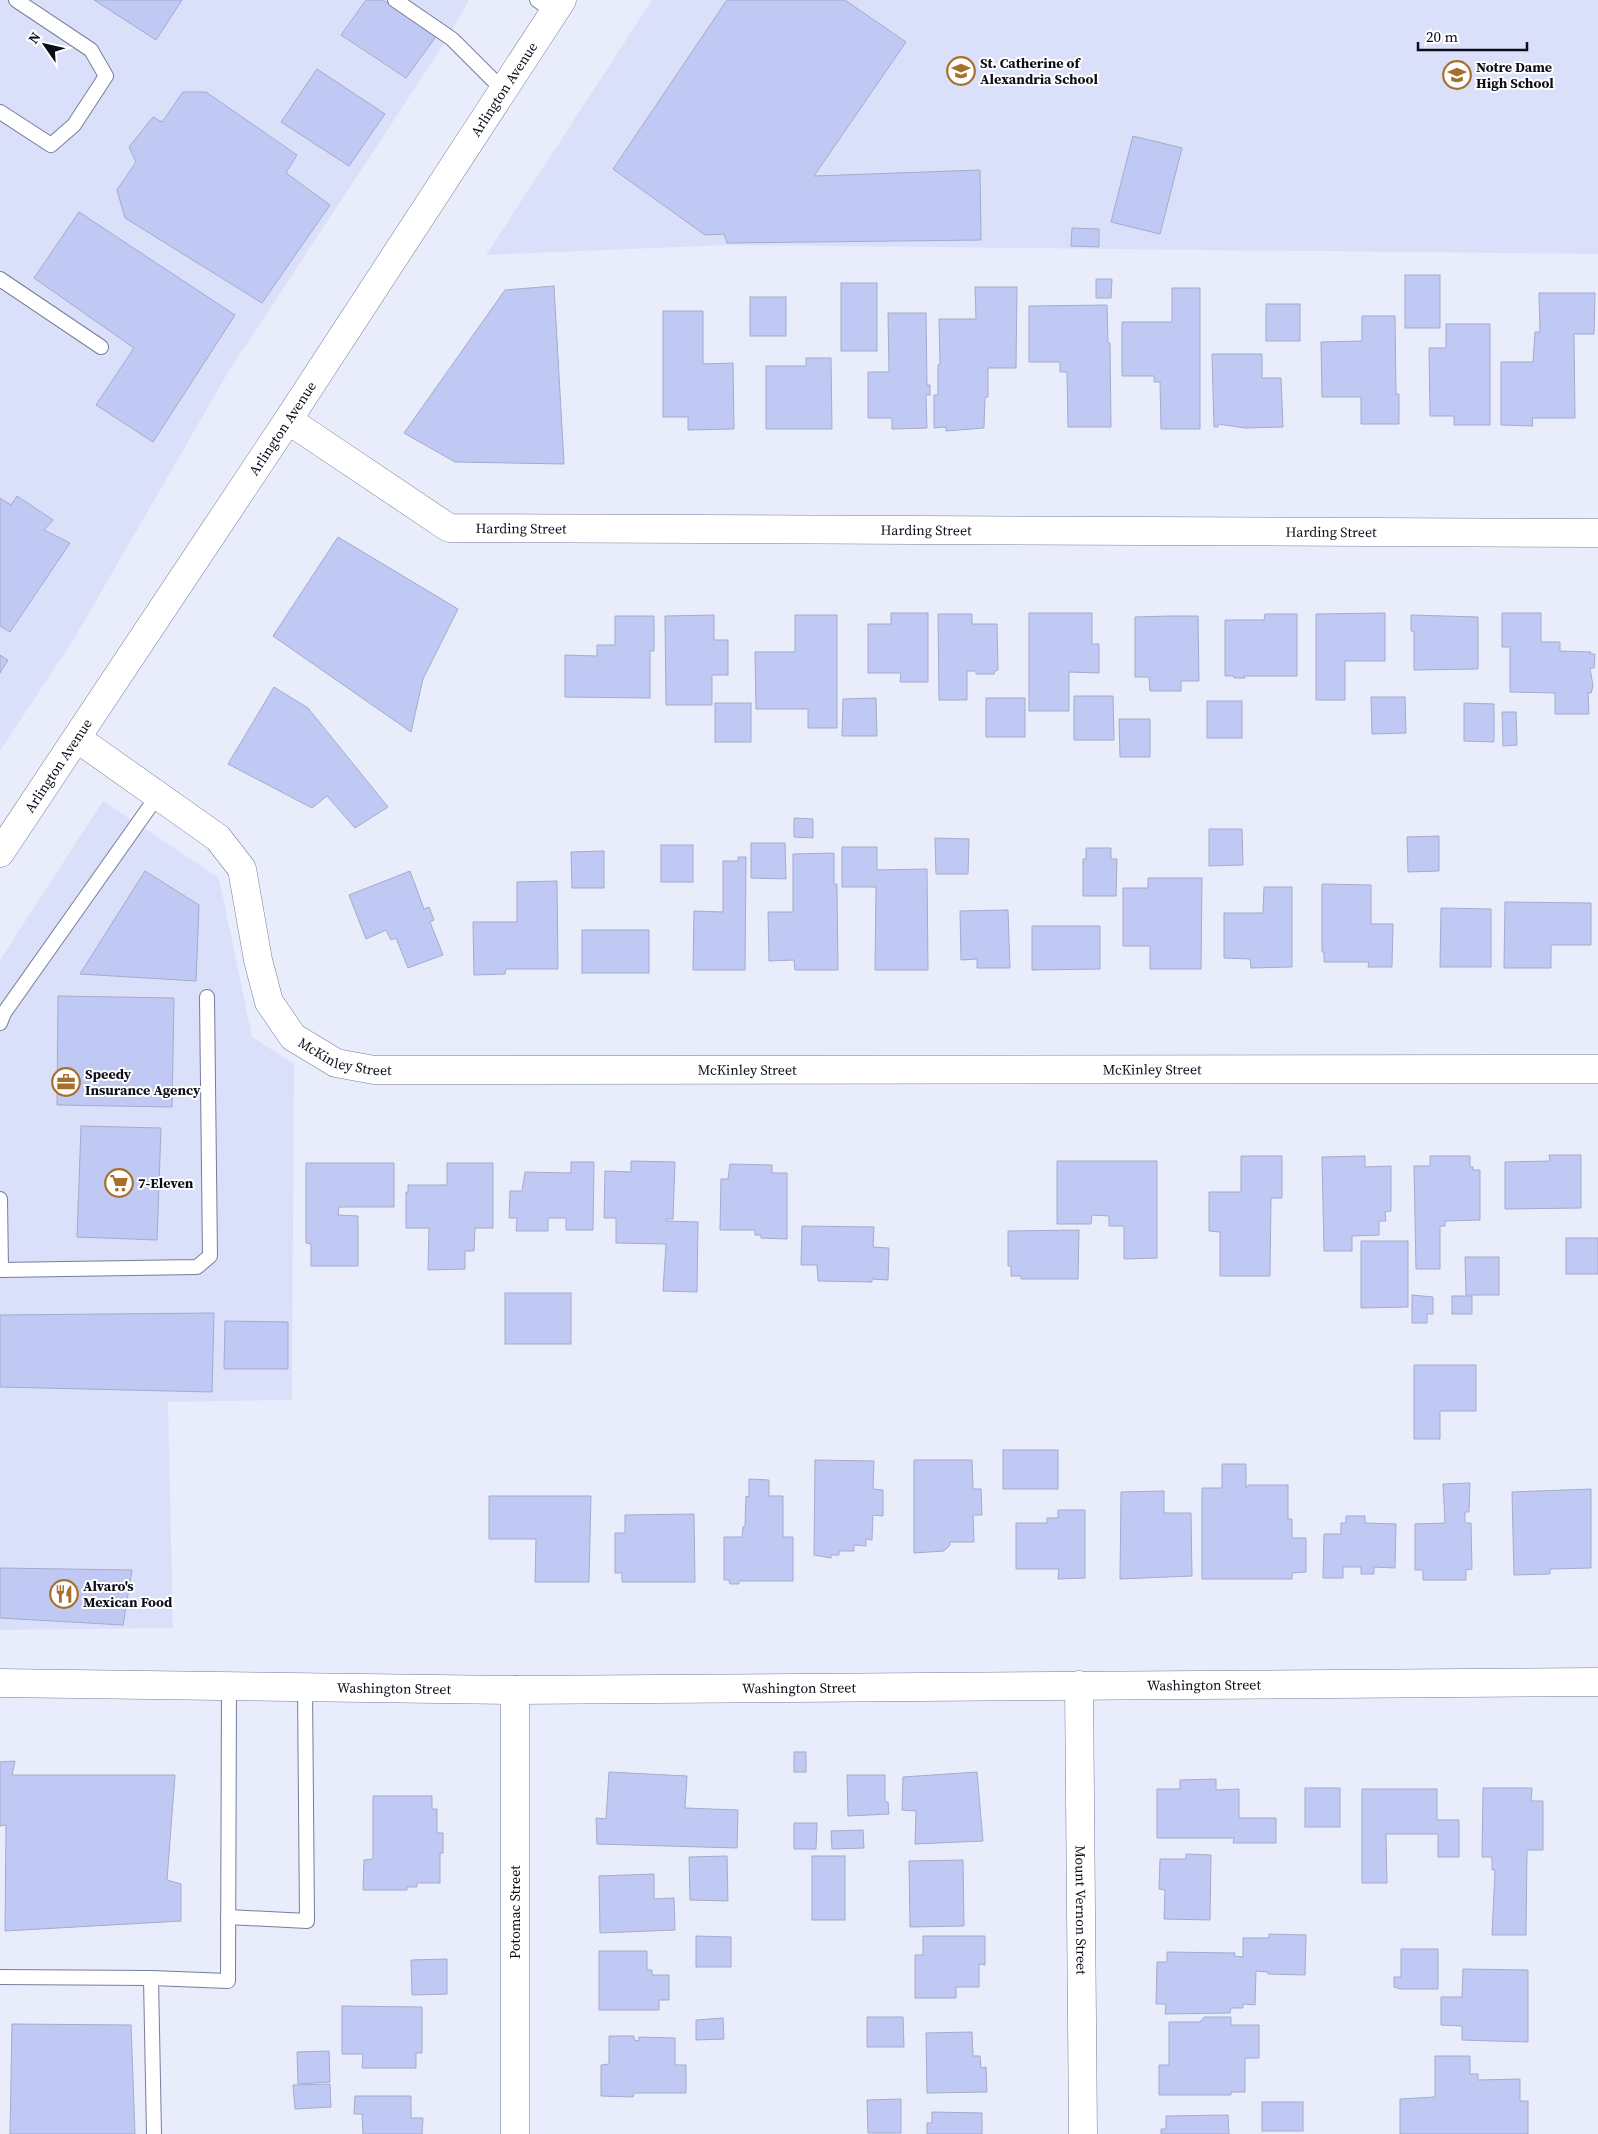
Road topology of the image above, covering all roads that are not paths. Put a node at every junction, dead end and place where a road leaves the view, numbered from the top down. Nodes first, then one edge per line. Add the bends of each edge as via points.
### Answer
1 (16, 0) edge
2 (395, 0) edge
3 (551, 4) edge
4 (503, 90) junction
5 (0, 112) edge
6 (0, 280) edge
7 (101, 347) dead end
8 (288, 420) junction
9 (1598, 533) edge
10 (78, 739) junction
11 (158, 796) junction
12 (0, 853) edge
13 (207, 997) dead end
14 (0, 1023) edge
15 (1598, 1069) edge
16 (0, 1199) edge
17 (1, 1270) edge
18 (1598, 1682) edge
19 (0, 1683) edge
20 (1079, 1685) junction
21 (229, 1686) junction
22 (305, 1687) junction
23 (515, 1690) junction
24 (228, 1916) junction
25 (0, 1977) edge
26 (151, 1978) junction
27 (154, 2134) edge
28 (514, 2134) edge
29 (1083, 2134) edge

1 - 5 lane via 91,50 106,76 74,125 50,145
2 - 4 lane via 452,39
3 - 4 street, Arlington Avenue
4 - 8 street, Arlington Avenue
6 - 7 lane
8 - 9 street, Harding Street via 449,528
8 - 10 street, Arlington Avenue
10 - 11 street, McKinley Street
10 - 12 street, Arlington Avenue
11 - 14 lane
11 - 15 street, McKinley Street via 218,838 242,869 269,1002 293,1037 336,1063 355,1067 374,1070
13 - 17 lane via 210,1256 197,1267
16 - 17 lane
18 - 20 street, Washington Street
19 - 21 street, Washington Street
20 - 23 street, Washington Street
20 - 29 street, Mount Vernon Street
21 - 22 street, Washington Street
21 - 24 lane
22 - 23 street, Washington Street
22 - 24 lane via 307,1921
23 - 28 street, Potomac Street
24 - 26 lane via 228,1981
25 - 26 lane
26 - 27 lane

